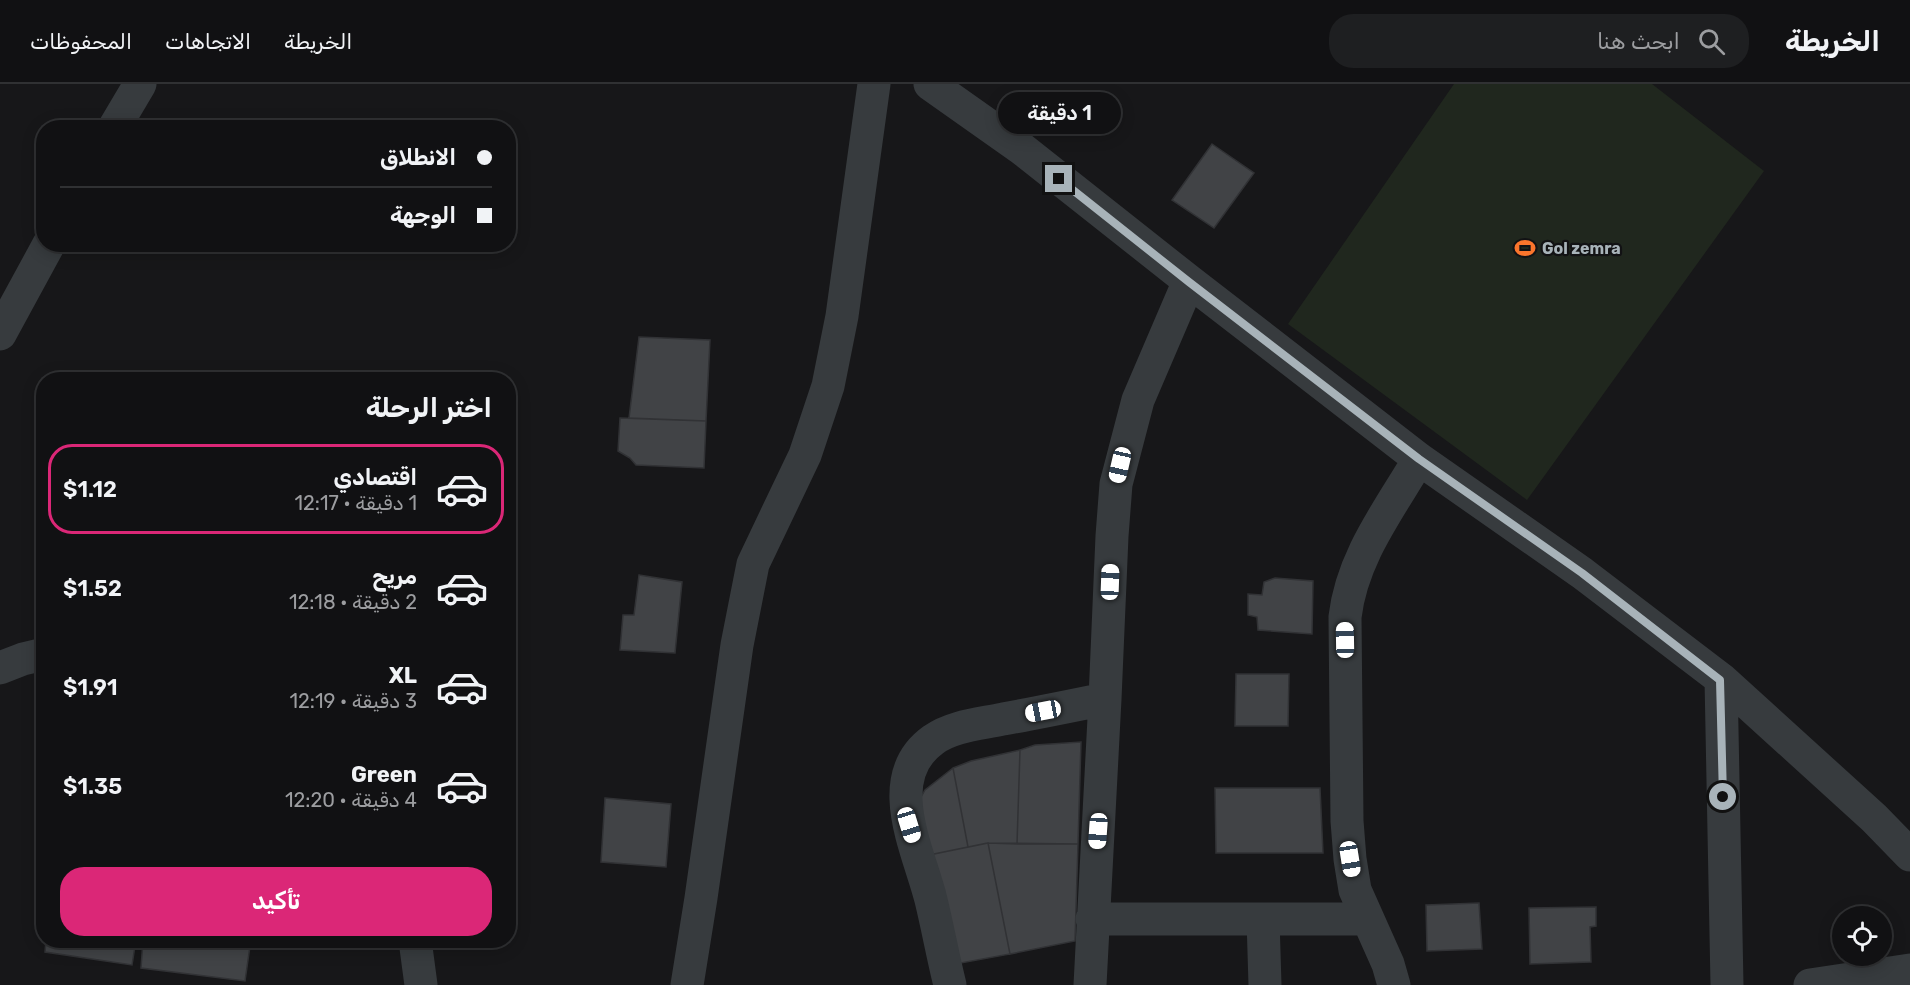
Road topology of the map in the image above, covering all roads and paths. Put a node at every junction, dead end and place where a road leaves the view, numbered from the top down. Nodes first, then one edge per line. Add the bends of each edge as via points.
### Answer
1 (140, 84) edge
2 (874, 84) edge
3 (930, 84) edge
4 (119, 120) edge
5 (45, 252) edge
6 (1189, 282) junction
7 (0, 334) edge
8 (1419, 459) junction
9 (36, 656) edge
10 (0, 668) edge
11 (1720, 680) junction
12 (1105, 699) junction
13 (1910, 855) edge
14 (1092, 919) junction
15 (1263, 919) junction
16 (1367, 919) junction
17 (416, 948) edge
18 (1910, 970) edge
19 (421, 985) edge
20 (687, 985) edge
21 (950, 985) edge
22 (1090, 985) edge
23 (1265, 985) edge
24 (1394, 985) edge
25 (1726, 985) edge
26 (1810, 985) edge

1 - 4 street
2 - 20 street via 842,316 828,386 805,455 753,564 737,645
3 - 6 street via 1022,149
5 - 7 street
6 - 8 street
6 - 12 street via 1138,400 1116,484
8 - 11 street via 1582,573
8 - 16 street via 1366,548 1348,595 1345,617 1347,821 1355,890
9 - 10 street
11 - 13 street
11 - 25 street
12 - 14 street
12 - 21 street via 960,728 934,739 911,766 906,793 909,825 931,898
14 - 15 street
14 - 22 street
15 - 16 street
15 - 23 street
16 - 24 street
17 - 19 street
18 - 26 street

